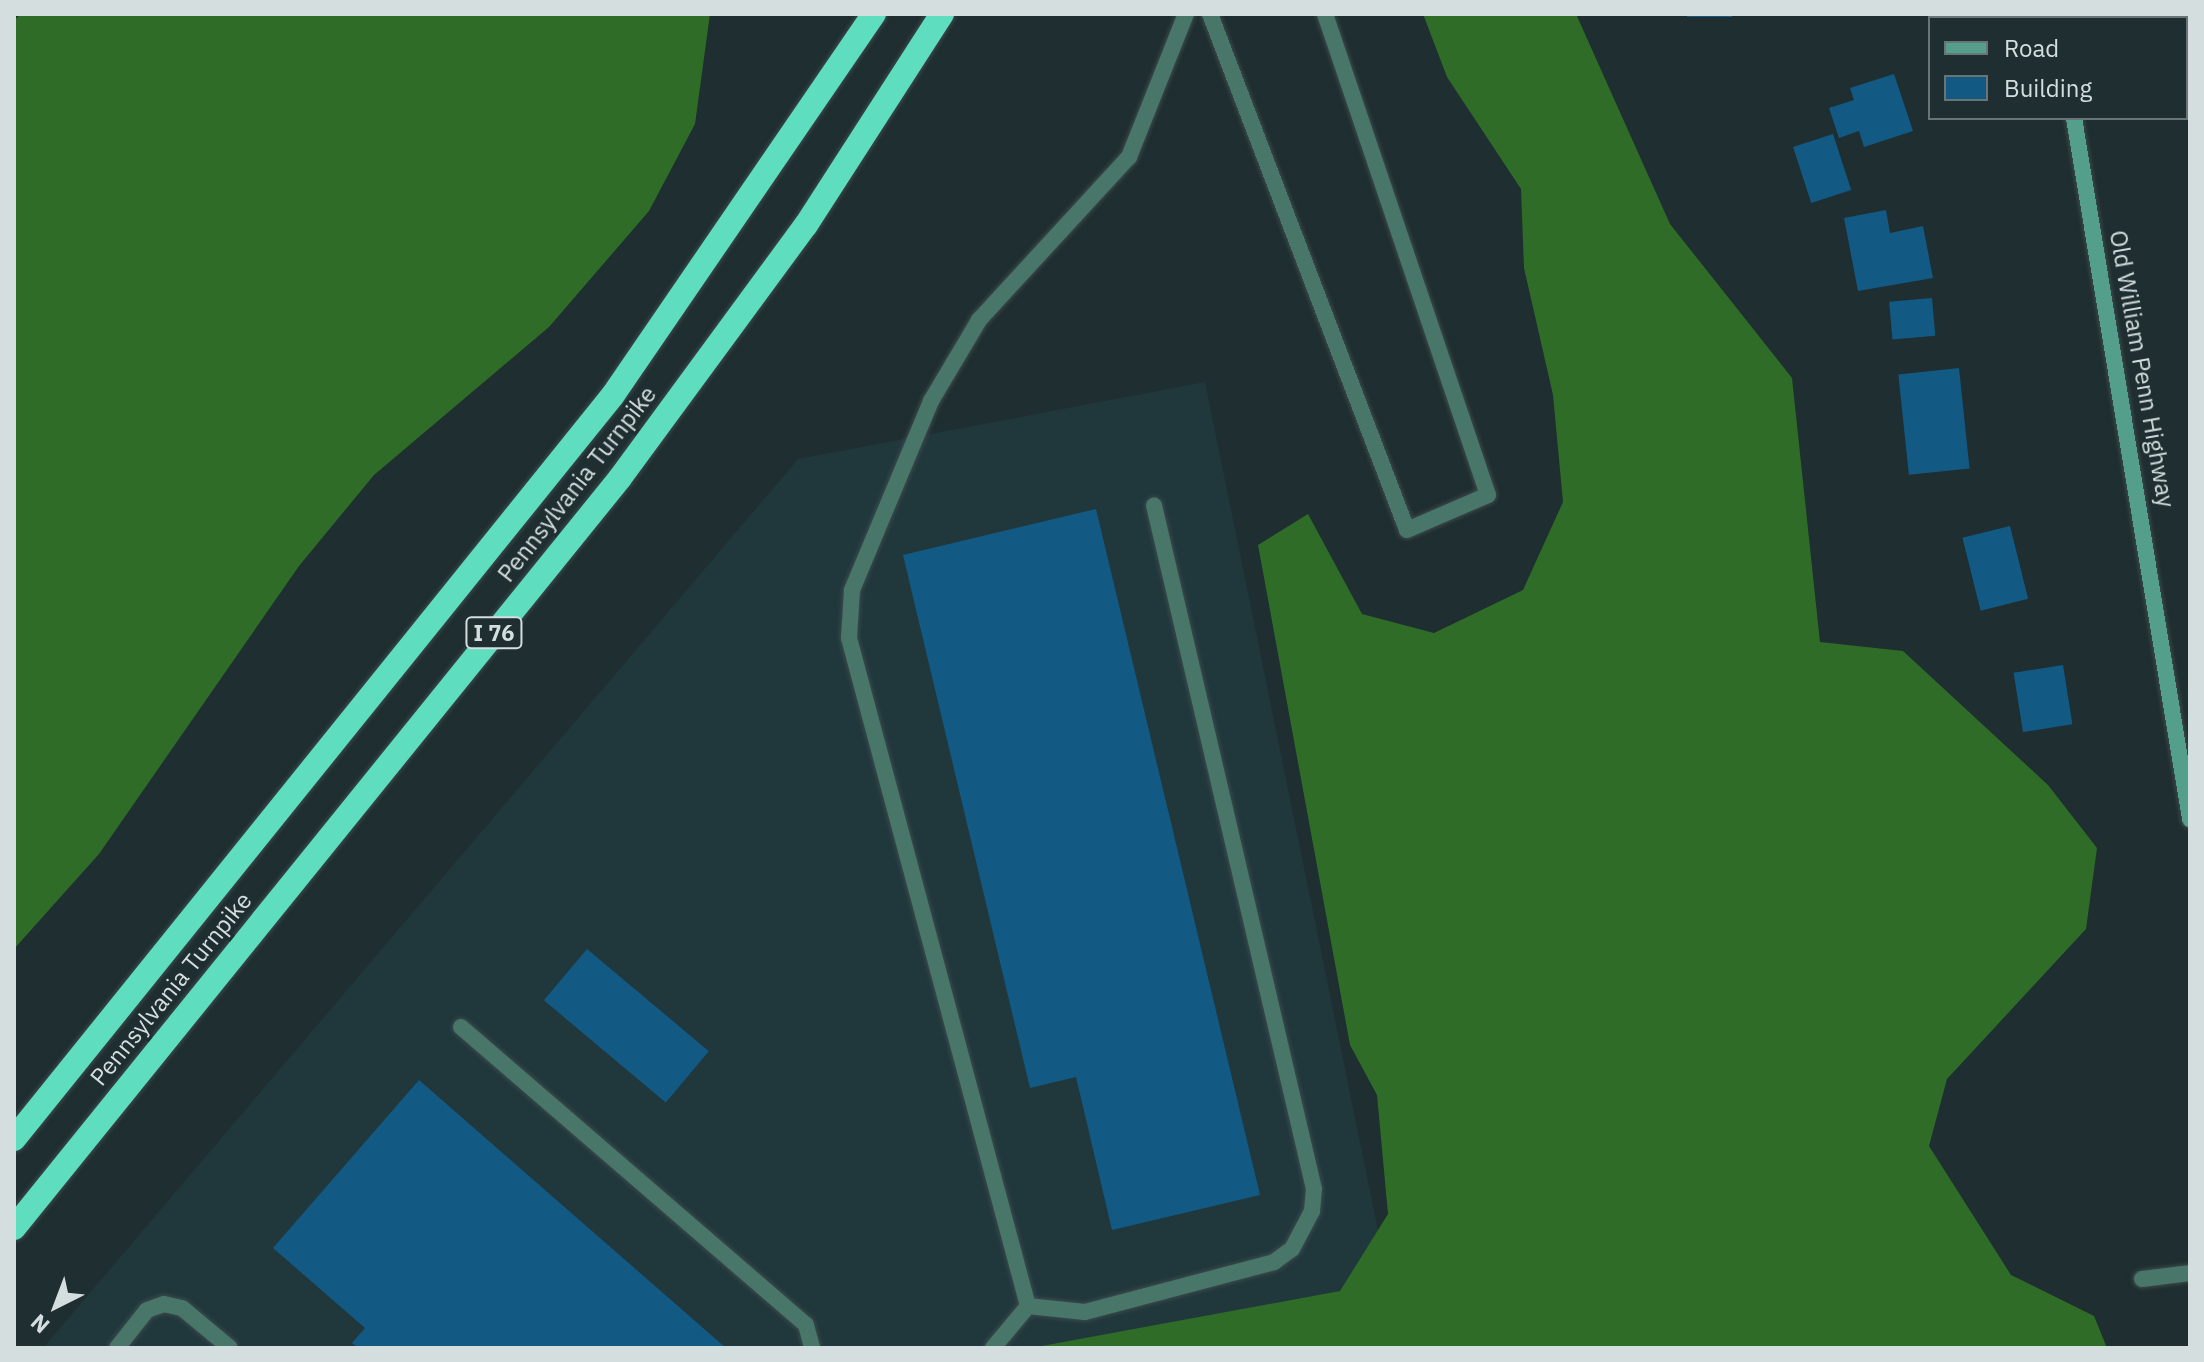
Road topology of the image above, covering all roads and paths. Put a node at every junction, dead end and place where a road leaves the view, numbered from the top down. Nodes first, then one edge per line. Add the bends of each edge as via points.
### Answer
1 (874, 14) edge
2 (942, 14) edge
3 (1186, 14) edge
4 (1230, 14) edge
5 (1325, 14) edge
6 (1212, 20) edge
7 (2074, 120) edge
8 (1154, 505) dead end
9 (2190, 819) edge
10 (461, 1027) dead end
11 (14, 1139) edge
12 (14, 1228) edge
13 (2190, 1273) edge
14 (2142, 1279) dead end
15 (1028, 1306) junction
16 (117, 1348) edge
17 (230, 1348) edge
18 (812, 1348) edge
19 (993, 1348) edge

1 - 11 highway, Pennsylvania Turnpike / I 76 via 613,395
2 - 12 highway, Pennsylvania Turnpike / I 76 via 806,225 620,478
3 - 15 lane via 1129,157 979,320 931,401 852,590 849,638
4 - 6 lane
5 - 6 lane via 1488,495 1407,530
7 - 9 main road, Old William Penn Highway
8 - 15 lane via 1314,1189 1312,1211 1292,1249 1274,1262 1085,1312
10 - 18 lane via 806,1325
13 - 14 lane
15 - 19 lane
16 - 17 lane via 147,1310 164,1304 182,1308

